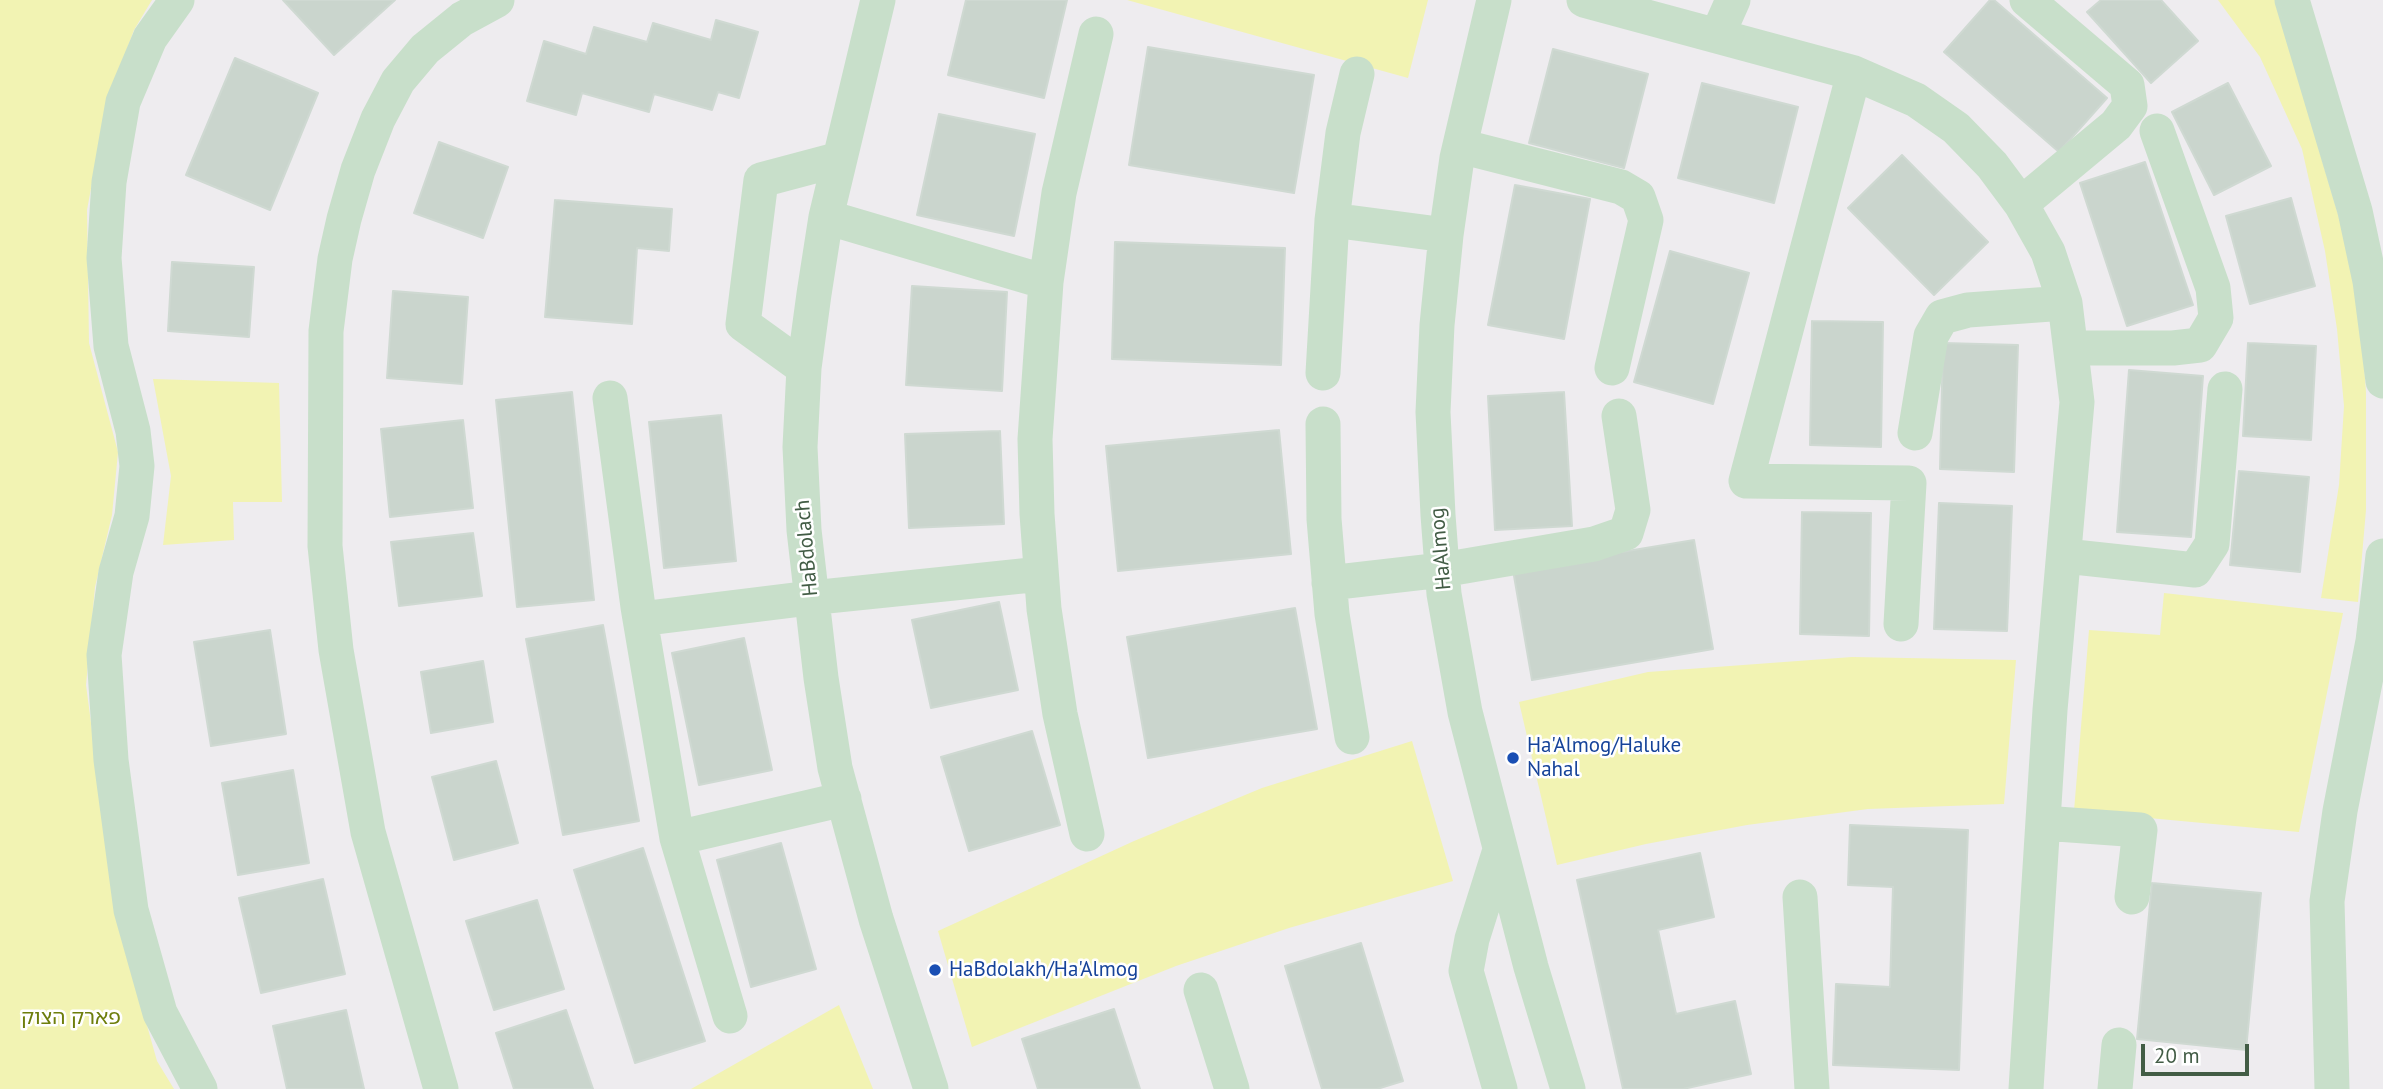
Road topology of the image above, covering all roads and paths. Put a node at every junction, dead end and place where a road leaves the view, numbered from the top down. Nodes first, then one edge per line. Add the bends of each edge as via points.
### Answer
1 (177, 0) edge
2 (496, 0) edge
3 (878, 0) edge
4 (1494, 0) edge
5 (1584, 0) edge
6 (1733, 0) edge
7 (2027, 0) edge
8 (2292, 0) edge
9 (1096, 34) dead end
10 (1717, 36) junction
11 (1854, 73) junction
12 (1357, 74) dead end
13 (2157, 131) dead end
14 (1460, 146) junction
15 (840, 159) junction
16 (2021, 205) junction
17 (826, 217) junction
18 (1332, 220) junction
19 (1446, 235) junction
20 (1046, 282) junction
21 (2065, 303) junction
22 (2072, 348) junction
23 (804, 368) junction
24 (1612, 369) dead end
25 (1323, 373) dead end
26 (2383, 381) edge
27 (2225, 389) dead end
28 (610, 398) dead end
29 (1619, 416) dead end
30 (1323, 424) dead end
31 (1915, 433) dead end
32 (2065, 556) junction
33 (2383, 556) edge
34 (1443, 570) junction
35 (1041, 574) junction
36 (1329, 583) junction
37 (810, 598) junction
38 (640, 619) junction
39 (1900, 624) dead end
40 (1352, 737) dead end
41 (844, 799) junction
42 (2043, 823) junction
43 (1087, 834) dead end
44 (677, 838) junction
45 (1500, 850) junction
46 (1800, 897) dead end
47 (2132, 897) dead end
48 (1201, 990) dead end
49 (730, 1016) dead end
50 (2119, 1045) dead end
51 (200, 1089) edge
52 (441, 1089) edge
53 (931, 1089) edge
54 (1231, 1089) edge
55 (1500, 1089) edge
56 (1568, 1089) edge
57 (1812, 1089) edge
58 (2026, 1089) edge
59 (2115, 1089) edge
60 (2332, 1089) edge

1 - 51 street via 150,38 123,102 109,181 104,258 111,346 133,430 137,466 132,516 116,572 104,655 111,760 131,910 160,1013
2 - 52 street via 462,19 425,49 398,81 378,119 344,219 326,331 325,546 336,650 368,832
3 - 15 street, HaBdolach
4 - 14 street, HaAlmog
5 - 10 street
6 - 10 street
7 - 16 street via 2127,85 2130,106 2116,125
8 - 26 street via 2355,211
9 - 20 street via 1059,194
10 - 11 street
11 - 16 street via 1916,100 1956,128 1992,165
11 - 39 street via 1746,481 1909,483
12 - 18 street via 1342,134
13 - 22 street via 2213,288 2216,318 2200,345
14 - 19 street, HaAlmog
14 - 24 street via 1621,187 1638,197 1646,220
15 - 17 street, HaBdolach
15 - 23 street via 761,180 743,324
16 - 21 street via 2048,253
17 - 20 street
17 - 23 street, HaBdolach
18 - 19 street
18 - 25 street
19 - 34 street, HaAlmog via 1433,412
20 - 35 street via 1035,439
21 - 22 street
21 - 31 street via 1968,310 1942,317 1931,336
22 - 32 street via 2077,402
23 - 37 street, HaBdolach via 800,447
27 - 32 street via 2212,544 2194,570
28 - 38 street
29 - 34 street via 1633,510 1626,533 1594,544
30 - 36 street
32 - 42 street
33 - 60 street via 2373,641 2327,901
34 - 36 street
34 - 45 street, HaAlmog via 1465,712
35 - 37 street
35 - 43 street via 1060,714
36 - 40 street
37 - 38 street
37 - 41 street, HaBdolach via 835,768
38 - 44 street
41 - 44 street
41 - 53 street, HaBdolach via 876,919
42 - 47 street via 2140,830
42 - 58 street
44 - 49 street
45 - 55 street via 1466,971
45 - 56 street, HaAlmog
46 - 57 street
48 - 54 street
50 - 59 street

